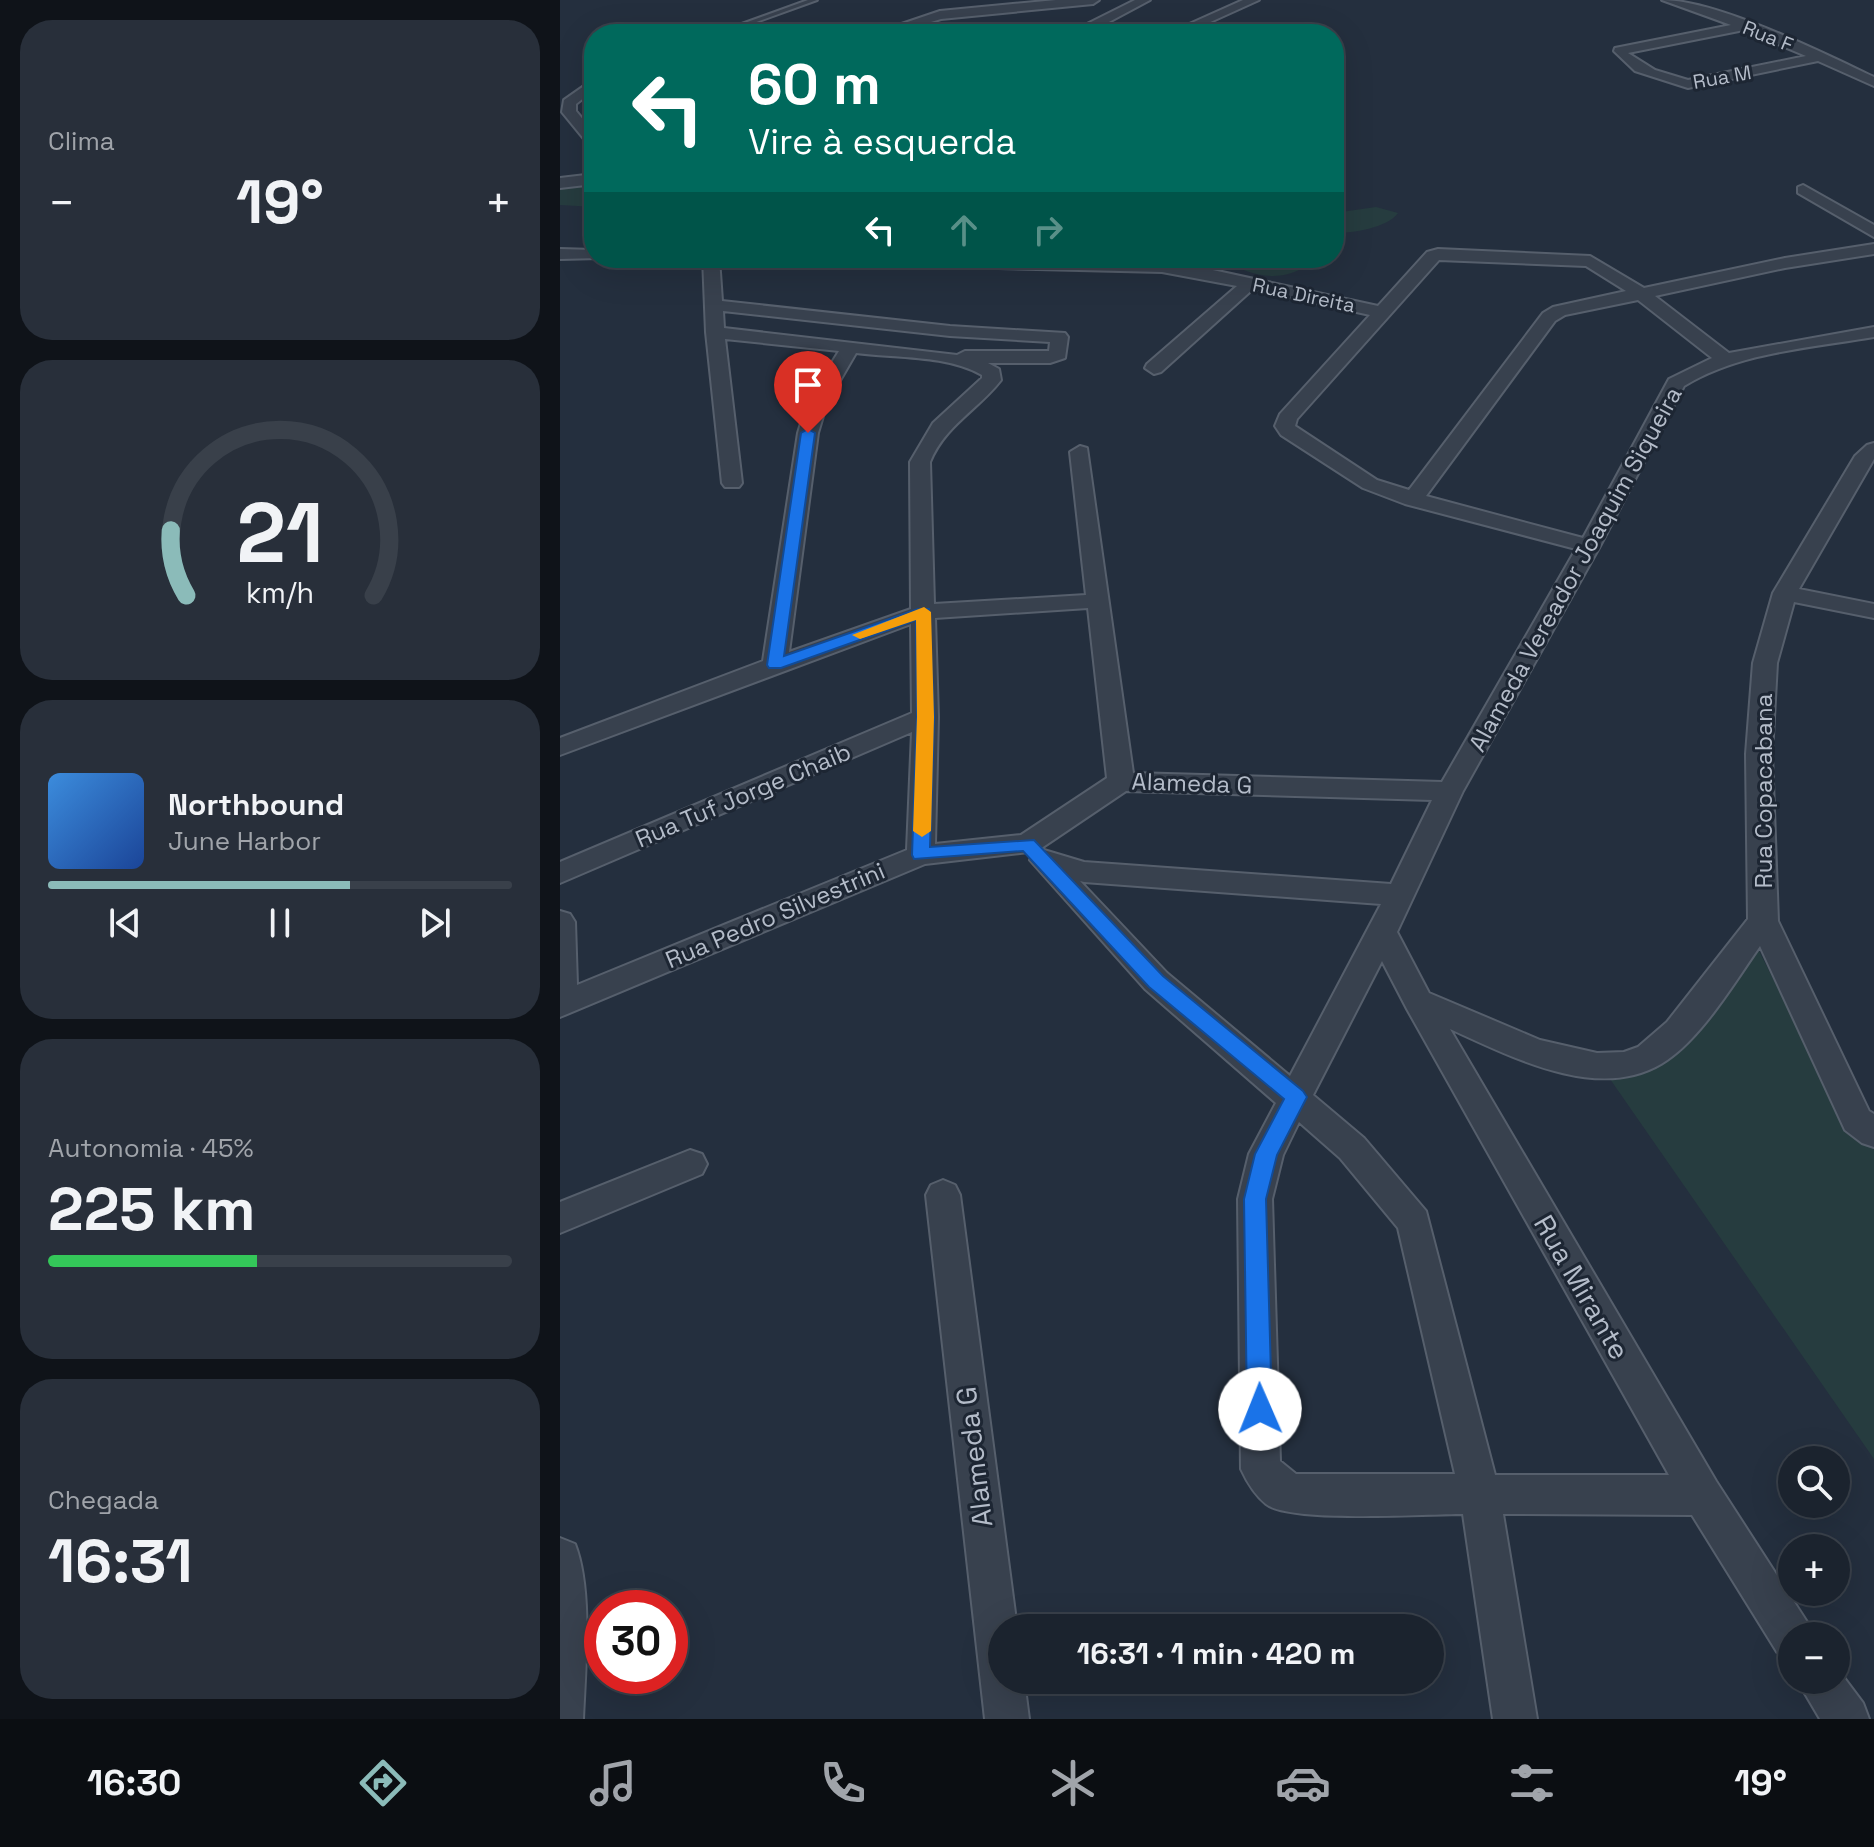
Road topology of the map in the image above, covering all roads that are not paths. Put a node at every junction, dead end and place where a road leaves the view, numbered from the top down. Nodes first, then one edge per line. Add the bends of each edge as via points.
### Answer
1 (814, 0) edge
2 (1093, 0) edge
3 (1144, 0) edge
4 (1253, 0) edge
5 (1668, 0) edge
6 (746, 24) edge
7 (911, 24) edge
8 (1096, 24) edge
9 (1197, 24) edge
10 (1746, 26) junction
11 (1818, 57) junction
12 (1871, 80) edge
13 (584, 91) edge
14 (584, 122) edge
15 (577, 123) junction
16 (584, 131) edge
17 (584, 180) edge
18 (560, 183) edge
19 (1803, 190) dead end
20 (1874, 232) edge
21 (1874, 249) edge
22 (560, 254) edge
23 (584, 255) edge
24 (711, 268) edge
25 (1167, 268) edge
26 (1249, 284) junction
27 (1639, 292) junction
28 (713, 305) junction
29 (1380, 312) junction
30 (715, 332) junction
31 (1874, 332) edge
32 (850, 348) junction
33 (940, 357) junction
34 (1726, 360) junction
35 (1154, 368) dead end
36 (1080, 452) dead end
37 (1871, 454) edge
38 (732, 483) dead end
39 (1413, 499) junction
40 (1589, 546) junction
41 (1785, 593) junction
42 (1096, 601) junction
43 (1874, 611) edge
44 (924, 612) junction
45 (775, 665) junction
46 (925, 717) junction
47 (560, 747) edge
48 (1121, 782) junction
49 (1450, 791) junction
50 (1036, 852) junction
51 (921, 855) junction
52 (560, 873) edge
53 (1400, 895) junction
54 (1763, 921) junction
55 (560, 922) edge
56 (1382, 932) junction
57 (1418, 1001) junction
58 (562, 1005) edge
59 (1296, 1097) junction
60 (1874, 1133) edge
61 (690, 1164) dead end
62 (943, 1195) dead end
63 (560, 1218) edge
64 (1480, 1494) junction
65 (1702, 1495) junction
66 (560, 1559) edge
67 (1782, 1622) edge
68 (562, 1640) edge
69 (1829, 1694) edge
70 (561, 1719) edge
71 (1007, 1719) edge
72 (1515, 1719) edge
73 (1847, 1719) edge

1 - 6 lane
2 - 7 street via 940,15
3 - 8 street
4 - 9 street
5 - 10 street, Rua F
10 - 11 street, Rua F
10 - 11 street, Rua M via 1620,51 1624,60 1672,82 1711,81
11 - 12 street, Rua F
13 - 15 street via 569,103
14 - 15 street
15 - 16 street
17 - 18 street
19 - 20 street
21 - 27 street
22 - 23 street
24 - 28 street
25 - 26 street, Rua Direita
26 - 29 street, Rua Direita
26 - 35 street
27 - 29 street via 1590,261 1438,254
27 - 34 street
27 - 39 street via 1549,317
28 - 30 street
28 - 33 street via 950,331 1059,337 1058,354 1050,357
29 - 39 street via 1285,426 1348,472
30 - 32 street
30 - 38 street
31 - 34 street, Alameda Vereador Joaquim Siqueira
32 - 33 street
32 - 45 street via 817,403 808,433
33 - 44 street via 980,366 993,375 924,448
34 - 40 street, Alameda Vereador Joaquim Siqueira via 1676,383
36 - 42 street, Alameda G
37 - 41 street, Rua Copacabana
39 - 40 street
40 - 49 street, Alameda Vereador Joaquim Siqueira
41 - 43 street
41 - 54 street, Rua Copacabana via 1763,683
42 - 44 street
42 - 48 street, Alameda G
44 - 45 street
44 - 46 street
45 - 47 street
46 - 51 street
46 - 52 street, Rua Tuf Jorge Chaib
48 - 49 street, Alameda G
48 - 50 street, Rua Pedro Silvestrini
49 - 53 street, Alameda Vereador Joaquim Siqueira
50 - 51 street, Rua Pedro Silvestrini
50 - 53 street via 1084,872
50 - 59 street via 1156,981
51 - 58 street, Rua Pedro Silvestrini
53 - 56 street, Alameda Vereador Joaquim Siqueira
54 - 57 street via 1671,1039 1647,1058 1622,1066 1562,1061
54 - 60 street, Rua Copacabana via 1857,1120
55 - 58 street
56 - 57 street, Rua Mirante
56 - 59 street, Alameda Vereador Joaquim Siqueira
57 - 65 street, Rua Mirante
59 - 64 street via 1352,1148 1414,1222
59 - 64 street, Alameda Vereador Joaquim Siqueira via 1266,1154 1255,1199 1261,1469 1281,1491 1296,1494
61 - 63 street
62 - 71 street, Alameda G
64 - 65 street, Alameda Vereador Joaquim Siqueira
64 - 72 street
65 - 67 street, Rua Mirante
66 - 68 street
68 - 70 street
69 - 73 street

